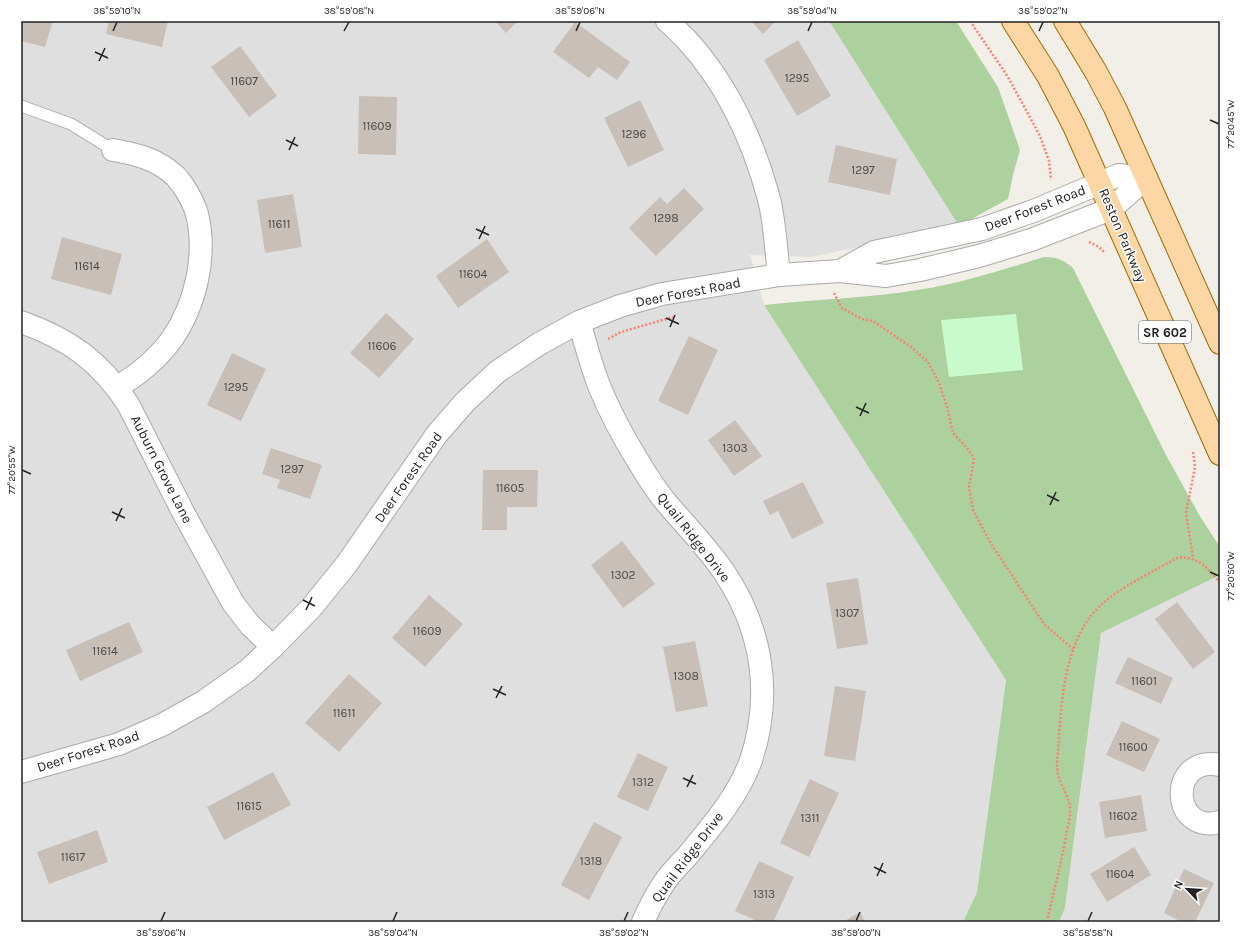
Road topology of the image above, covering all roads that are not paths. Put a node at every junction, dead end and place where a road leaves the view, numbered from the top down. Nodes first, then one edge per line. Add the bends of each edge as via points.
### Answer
1 (667, 21) edge
2 (1013, 21) edge
3 (1065, 21) edge
4 (21, 106) edge
5 (113, 150) joint
6 (1146, 178) junction
7 (1100, 182) junction
8 (1111, 209) junction
9 (840, 271) junction
10 (779, 275) junction
11 (21, 322) edge
12 (579, 322) junction
13 (1220, 343) edge
14 (118, 388) junction
15 (1220, 454) edge
16 (274, 647) junction
17 (1220, 765) edge
18 (21, 772) edge
19 (1220, 822) edge
20 (643, 922) edge

1 - 10 street via 699,53 720,83 741,121 769,200
2 - 7 main road, Reston Parkway / SR 602 via 1048,76
3 - 6 main road, SR 602 via 1115,108
4 - 5 lane via 71,124
5 - 14 street via 137,154 159,163 175,175 190,195 197,213 201,244 195,288 172,338 156,358
6 - 7 street, Deer Forest Road via 1120,175
6 - 8 street, Deer Forest Road
6 - 13 main road, SR 602
7 - 8 main road, Reston Parkway / SR 602
7 - 9 street, Deer Forest Road via 982,229 874,252
8 - 9 street, Deer Forest Road via 1031,240 920,270 886,276
8 - 15 main road, Reston Parkway / SR 602
9 - 10 street, Deer Forest Road
10 - 12 street, Deer Forest Road via 662,294 620,306
11 - 14 street, Auburn Grove Lane via 43,330 76,348 100,368
12 - 16 street, Deer Forest Road via 539,344 497,372 465,402 437,434 346,565 311,608
12 - 20 street, Quail Ridge Drive via 600,388 638,460 664,499 725,573 744,608 756,640 762,670 763,701 758,735 749,764 733,796 711,827 665,881
14 - 16 street, Auburn Grove Lane via 233,603 250,626
16 - 18 street, Deer Forest Road via 247,671 203,702 162,725 119,744
17 - 19 street via 1211,763 1191,770 1184,780 1181,792 1183,804 1189,815 1200,822

